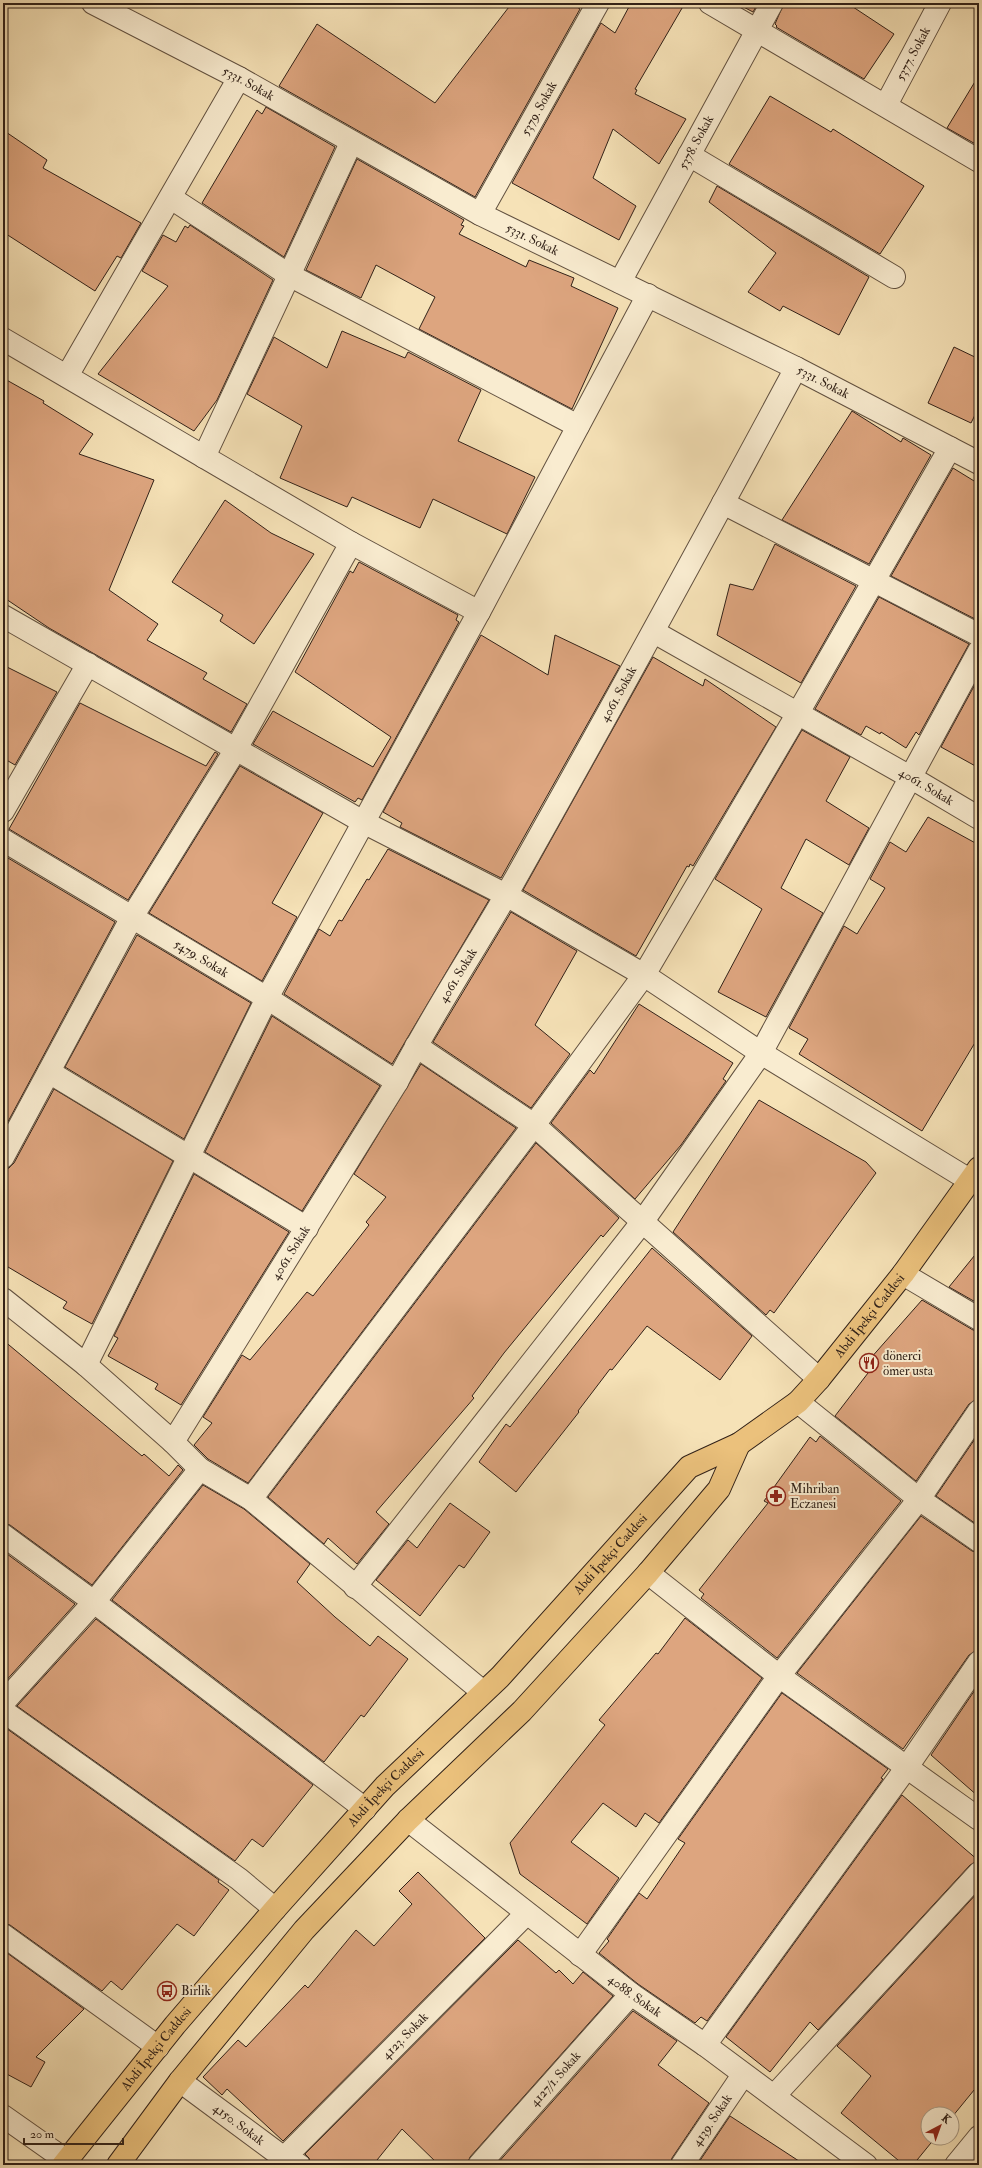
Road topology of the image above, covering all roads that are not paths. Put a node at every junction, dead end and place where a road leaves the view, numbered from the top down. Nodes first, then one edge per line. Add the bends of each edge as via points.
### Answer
1 (93, 3) edge
2 (598, 3) edge
3 (710, 3) edge
4 (772, 3) edge
5 (940, 3) edge
6 (757, 30) junction
7 (239, 78) junction
8 (886, 105) junction
9 (351, 142) junction
10 (689, 155) junction
11 (979, 161) edge
12 (171, 198) junction
13 (480, 214) junction
14 (289, 274) junction
15 (894, 277) dead end
16 (620, 282) junction
17 (648, 295) junction
18 (3, 339) edge
19 (796, 368) junction
20 (67, 376) junction
21 (578, 426) junction
22 (950, 448) junction
23 (204, 457) junction
24 (979, 463) edge
25 (723, 503) junction
26 (351, 544) junction
27 (874, 581) junction
28 (479, 612) junction
29 (3, 616) edge
30 (654, 632) junction
31 (979, 635) edge
32 (979, 650) edge
33 (88, 664) junction
34 (798, 713) junction
35 (236, 749) junction
36 (910, 777) junction
37 (3, 811) edge
38 (979, 818) edge
39 (364, 823) junction
40 (3, 840) edge
41 (506, 895) junction
42 (132, 917) junction
43 (644, 975) junction
44 (267, 998) junction
45 (416, 1046) junction
46 (761, 1054) junction
47 (49, 1072) junction
48 (397, 1082) junction
49 (534, 1125) junction
50 (189, 1156) junction
51 (3, 1157) edge
52 (975, 1175) edge
53 (643, 1221) junction
54 (307, 1228) junction
55 (903, 1274) junction
56 (3, 1299) edge
57 (979, 1319) edge
58 (86, 1365) junction
59 (819, 1379) junction
60 (798, 1402) junction
61 (979, 1411) edge
62 (173, 1442) junction
63 (739, 1444) junction
64 (200, 1469) junction
65 (251, 1499) junction
66 (919, 1499) junction
67 (3, 1535) edge
68 (979, 1541) edge
69 (648, 1573) junction
70 (355, 1587) junction
71 (94, 1602) junction
72 (979, 1662) edge
73 (779, 1676) junction
74 (483, 1692) junction
75 (3, 1703) edge
76 (3, 1711) edge
77 (908, 1767) junction
78 (365, 1809) junction
79 (979, 1819) edge
80 (408, 1820) junction
81 (979, 1873) edge
82 (275, 1909) junction
83 (526, 1914) junction
84 (3, 1935) edge
85 (580, 1955) junction
86 (631, 1994) junction
87 (705, 2045) junction
88 (158, 2047) junction
89 (743, 2075) junction
90 (180, 2081) junction
91 (774, 2096) junction
92 (3, 2116) edge
93 (979, 2137) edge
94 (291, 2162) edge
95 (65, 2163) edge
96 (118, 2165) edge
97 (479, 2165) edge
98 (682, 2165) edge
99 (866, 2165) edge
100 (956, 2165) edge

1 - 7 street, 5331. Sokak
2 - 13 street, 5379. Sokak
3 - 6 street
4 - 6 street, 5378. Sokak
5 - 8 street, 5377. Sokak
6 - 8 street
6 - 10 street, 5378. Sokak
7 - 9 street, 5331. Sokak
7 - 12 street
8 - 11 street
9 - 13 street, 5331. Sokak
9 - 14 street
10 - 15 street
10 - 16 street, 5378. Sokak
12 - 14 street
12 - 20 street
13 - 16 street, 5331. Sokak
14 - 21 street
14 - 23 street
16 - 17 street, 5331. Sokak
17 - 19 street, 5331. Sokak
17 - 21 street
18 - 20 street
19 - 22 street, 5331. Sokak
19 - 25 street
20 - 23 street
21 - 28 street
22 - 24 street, 5331. Sokak
22 - 27 street
23 - 26 street
25 - 27 street
25 - 30 street
26 - 28 street
26 - 35 street
27 - 31 street
27 - 34 street
28 - 39 street
29 - 33 street
30 - 34 street, 4061. Sokak
30 - 41 street, 4061. Sokak
32 - 36 street
33 - 35 street
33 - 37 street
34 - 36 street, 4061. Sokak
34 - 43 street
35 - 39 street
35 - 42 street
36 - 38 street, 4061. Sokak
36 - 46 street
39 - 41 street
39 - 44 street
40 - 42 street, 5479. Sokak
41 - 43 street
41 - 45 street, 4061. Sokak
42 - 44 street, 5479. Sokak
42 - 47 street
43 - 46 street
43 - 49 street
44 - 48 street, 5479. Sokak
44 - 50 street
45 - 48 street, 4061. Sokak
45 - 49 street
46 - 52 street
46 - 53 street
47 - 50 street
47 - 51 street
48 - 54 street, 4061. Sokak
49 - 53 street
49 - 65 street
50 - 54 street
50 - 58 street
52 - 55 main road, Abdi İpekçi Caddesi
53 - 59 street
53 - 70 street
54 - 62 street, 4061. Sokak
55 - 57 street
55 - 59 main road, Abdi İpekçi Caddesi
56 - 58 street
58 - 62 street
59 - 60 main road, Abdi İpekçi Caddesi
60 - 63 main road, Abdi İpekçi Caddesi
60 - 66 street
61 - 66 street
62 - 64 street
63 - 69 main road via 719,1489
63 - 74 main road, Abdi İpekçi Caddesi via 689,1467 521,1654
64 - 65 street
64 - 71 street
65 - 70 street
66 - 68 street
66 - 73 street
67 - 71 street
69 - 73 street
69 - 80 main road via 522,1711
70 - 74 street
71 - 75 street
71 - 78 street
72 - 77 street
73 - 77 street
73 - 85 street
74 - 78 main road, Abdi İpekçi Caddesi via 385,1786
76 - 82 street via 239,1879
77 - 79 street
77 - 87 street
78 - 82 main road, Abdi İpekçi Caddesi
80 - 83 street, 4088. Sokak
80 - 90 main road via 304,1930
81 - 91 street
82 - 88 main road, Abdi İpekçi Caddesi
83 - 85 street, 4088. Sokak
83 - 94 street, 4123. Sokak
84 - 88 street
85 - 86 street, 4088. Sokak
86 - 87 street, 4088. Sokak
86 - 97 street, 4127/1. Sokak
87 - 89 street, 4088. Sokak
88 - 95 main road, Abdi İpekçi Caddesi
89 - 91 street, 4088. Sokak
89 - 98 street, 4139. Sokak
90 - 94 street, 4150. Sokak
90 - 96 main road
91 - 99 street, 4088. Sokak
92 - 95 street
93 - 100 street

